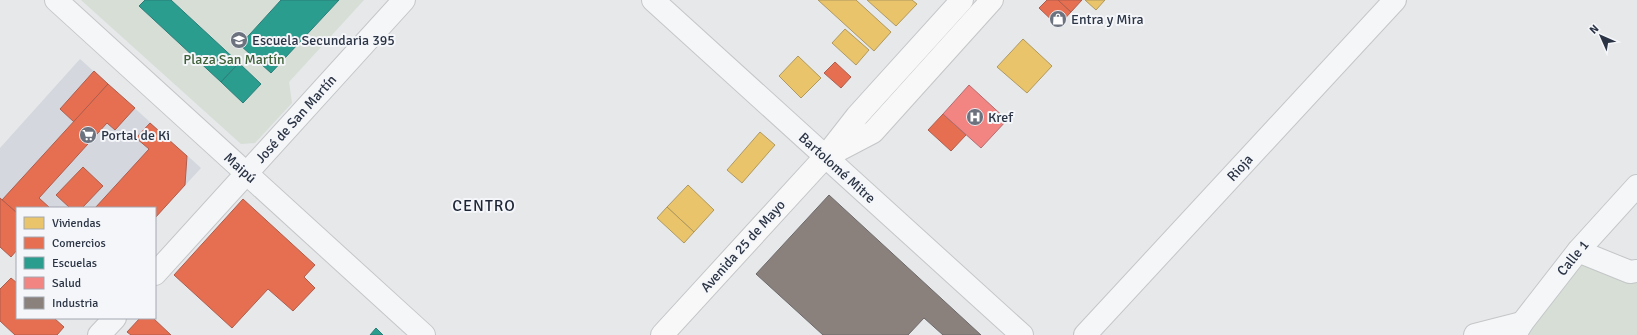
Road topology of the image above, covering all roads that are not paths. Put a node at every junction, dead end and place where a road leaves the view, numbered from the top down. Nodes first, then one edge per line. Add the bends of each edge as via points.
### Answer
1 (56, 0) edge
2 (404, 0) edge
3 (653, 0) edge
4 (962, 0) edge
5 (992, 0) edge
6 (1395, 0) edge
7 (825, 157) junction
8 (246, 173) junction
9 (1637, 186) edge
10 (1578, 251) junction
11 (1637, 271) edge
12 (156, 273) edge
13 (114, 319) edge
14 (1519, 329) edge
15 (99, 335) edge
16 (424, 335) edge
17 (662, 335) edge
18 (1022, 335) edge
19 (1085, 335) edge
20 (1475, 335) edge

1 - 8 street, Maipú
2 - 8 street, José de San Martín
3 - 7 street, Bartolomé Mitre
4 - 7 main road, Avenida 25 de Mayo via 857,116
5 - 7 main road, Avenida 25 de Mayo via 873,132
6 - 19 street, Rioja
7 - 17 main road, Avenida 25 de Mayo
7 - 18 street, Bartolomé Mitre
8 - 12 street, José de San Martín
8 - 16 street, Maipú
9 - 10 street, Calle 1
10 - 11 street via 1630,272
10 - 14 street, Calle 1
13 - 15 street
14 - 20 street

